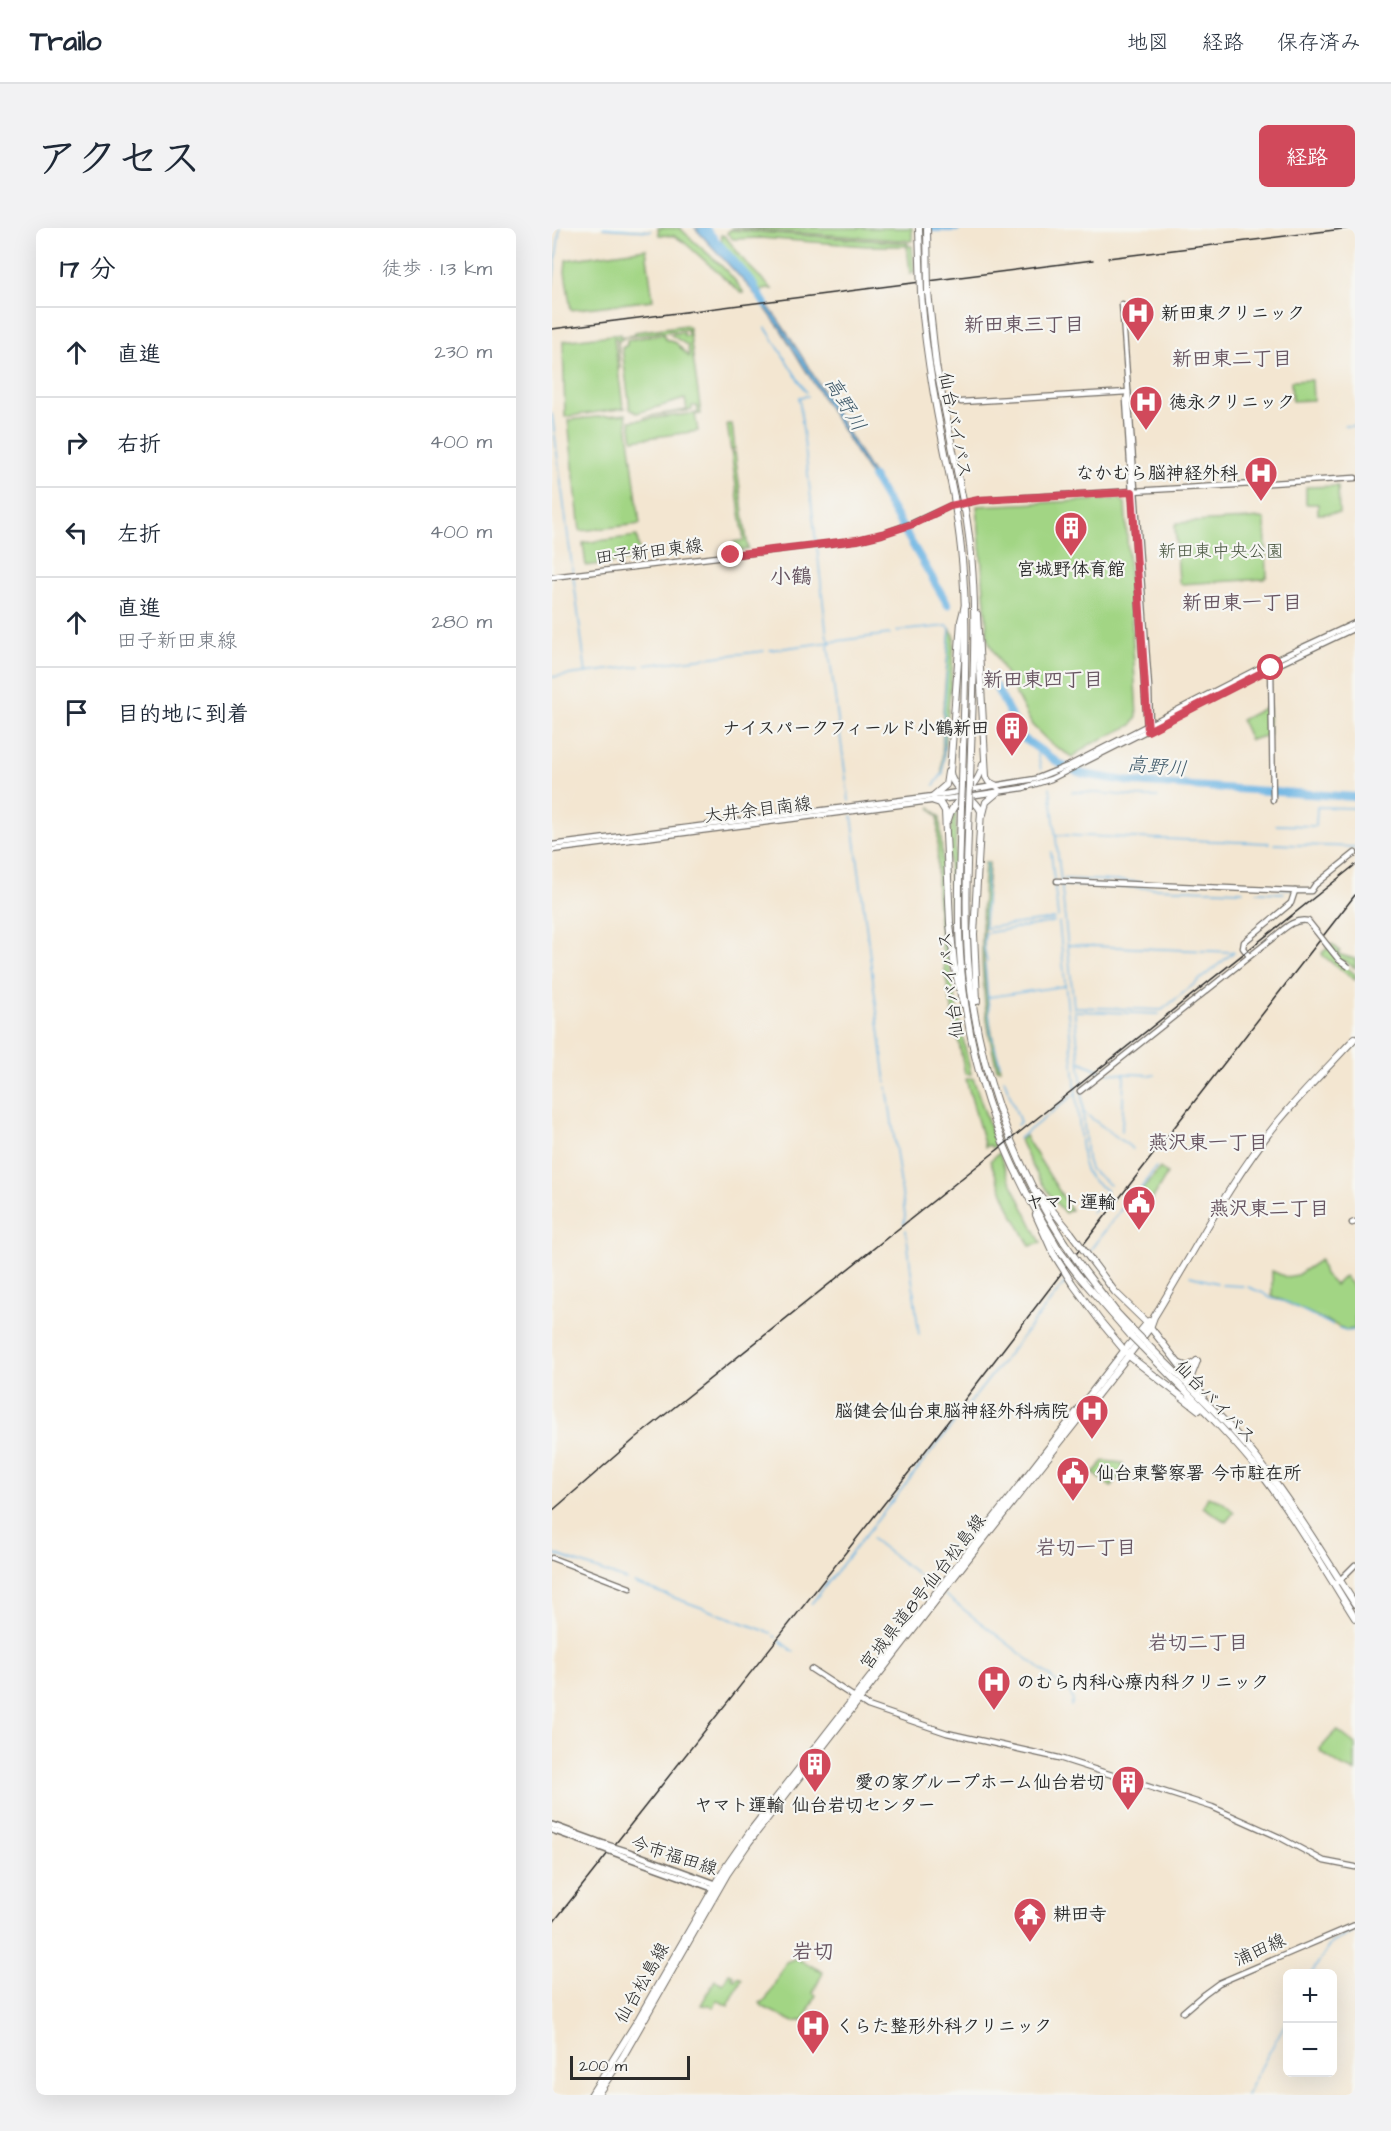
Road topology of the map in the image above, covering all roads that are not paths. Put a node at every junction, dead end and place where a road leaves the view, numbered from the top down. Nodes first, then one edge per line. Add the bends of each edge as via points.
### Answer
1 (920, 228) edge
2 (927, 228) edge
3 (924, 292) junction
4 (1122, 304) dead end
5 (1128, 392) junction
6 (961, 402) dead end
7 (1355, 478) edge
8 (1134, 492) junction
9 (552, 578) edge
10 (975, 604) junction
11 (965, 605) junction
12 (1355, 623) edge
13 (1355, 628) edge
14 (1271, 668) junction
15 (1148, 727) junction
16 (984, 758) junction
17 (950, 759) junction
18 (998, 789) junction
19 (966, 791) junction
20 (934, 798) junction
21 (1273, 800) dead end
22 (947, 826) junction
23 (980, 836) junction
24 (552, 845) edge
25 (552, 850) edge
26 (1355, 853) edge
27 (1059, 881) dead end
28 (1295, 891) junction
29 (1249, 956) junction
30 (1355, 971) edge
31 (977, 1020) junction
32 (968, 1021) junction
33 (1355, 1038) edge
34 (1081, 1090) dead end
35 (1032, 1186) junction
36 (1056, 1251) junction
37 (1149, 1326) junction
38 (1133, 1334) junction
39 (1126, 1353) junction
40 (1177, 1363) junction
41 (1190, 1379) junction
42 (1217, 1419) junction
43 (552, 1558) edge
44 (1355, 1565) edge
45 (1340, 1580) junction
46 (1335, 1586) junction
47 (630, 1588) dead end
48 (1355, 1604) edge
49 (1355, 1618) edge
50 (811, 1669) dead end
51 (856, 1698) junction
52 (552, 1825) edge
53 (552, 1830) edge
54 (603, 1846) junction
55 (1355, 1867) edge
56 (717, 1887) junction
57 (1355, 1924) edge
58 (1183, 2012) dead end
59 (591, 2095) edge
60 (597, 2095) edge

1 - 3 main road, 仙台バイパス, bridge
2 - 3 main road, 仙台バイパス, bridge
3 - 10 main road, 仙台バイパス, bridge via 973,563
3 - 11 main road, 仙台バイパス, bridge via 925,341 962,547
4 - 5 street
5 - 6 street
5 - 8 street
7 - 8 street, 田子新田東線
8 - 9 street, 田子新田東線 via 979,500 950,506 913,524 857,540
8 - 15 street
10 - 16 main road
10 - 19 main road, 仙台バイパス
11 - 17 main road
11 - 19 main road, 仙台バイパス
12 - 15 street
13 - 14 street
14 - 15 street
14 - 21 street
15 - 18 street via 1070,765
15 - 18 street via 1061,774 1023,788
16 - 18 main road via 986,777
16 - 19 main road via 980,777
17 - 19 main road via 953,784
17 - 20 main road via 946,785
18 - 19 street
18 - 23 main road via 986,802
19 - 20 street
19 - 22 main road via 952,808
19 - 23 main road via 981,811
19 - 31 main road, 仙台バイパス, bridge via 967,925
19 - 32 main road, 仙台バイパス, bridge via 961,806 959,935
20 - 22 main road via 944,807
20 - 24 street
20 - 25 street, 大井余目南線
22 - 32 main road via 953,954
23 - 31 main road via 974,934
26 - 28 street via 1311,891
27 - 28 street
28 - 29 street via 1291,903 1244,942
29 - 30 street, bridge via 1300,919 1308,921 1339,960
29 - 34 street
31 - 35 main road, 仙台バイパス via 998,1107
32 - 36 main road, 仙台バイパス via 982,1083 997,1126
33 - 37 main road, 宮城県道8号仙台松島線 via 1258,1148
35 - 37 main road, bridge via 1115,1292
35 - 38 main road, 仙台バイパス, bridge via 1064,1242
36 - 38 main road, 仙台バイパス, bridge
36 - 39 main road, bridge via 1072,1283
37 - 39 main road, 宮城県道8号仙台松島線
37 - 40 main road
38 - 42 main road, 仙台バイパス, bridge
39 - 42 main road
39 - 51 main road, 宮城県道8号仙台松島線
40 - 41 main road
40 - 41 main road via 1188,1367 1197,1361
41 - 42 main road
42 - 45 main road, 仙台バイパス via 1254,1455 1277,1485
42 - 46 main road, 仙台バイパス via 1289,1512
43 - 47 street
44 - 45 street
45 - 46 street
45 - 48 main road, 仙台バイパス
46 - 49 main road, 仙台バイパス
50 - 51 street
51 - 55 street via 868,1706 947,1733 1059,1758 1212,1807 1324,1861
51 - 56 main road, 宮城県道8号仙台松島線 via 752,1829
52 - 54 main road, 今市福田線
53 - 54 main road, 今市福田線
54 - 56 main road, 今市福田線, bridge
56 - 59 main road, 仙台松島線
56 - 60 main road, 仙台松島線 via 622,2058
57 - 58 street, 浦田線 via 1220,1983

